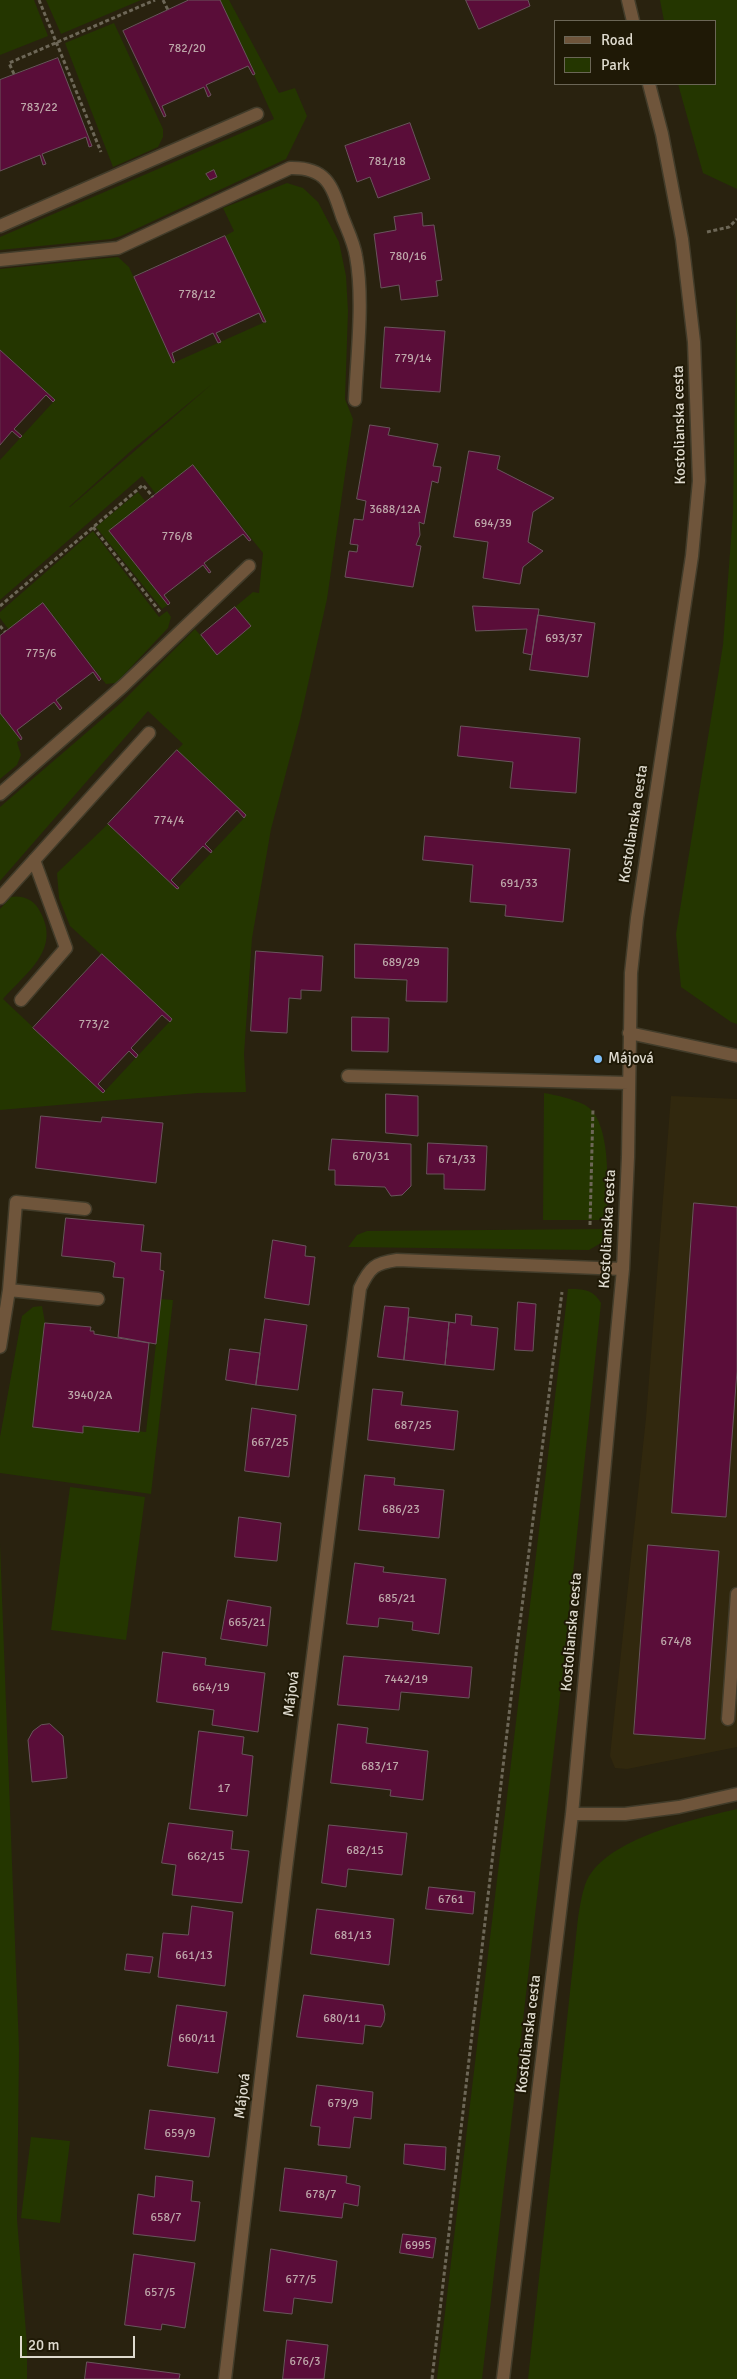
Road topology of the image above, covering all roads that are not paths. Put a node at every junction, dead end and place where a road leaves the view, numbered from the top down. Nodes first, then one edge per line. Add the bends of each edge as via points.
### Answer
1 (628, 0) edge
2 (633, 20) edge
3 (649, 85) edge
4 (257, 114) dead end
5 (0, 226) edge
6 (0, 260) edge
7 (355, 400) dead end
8 (248, 566) dead end
9 (149, 733) dead end
10 (0, 794) edge
11 (34, 860) junction
12 (0, 898) edge
13 (21, 1000) dead end
14 (629, 1033) junction
15 (737, 1056) edge
16 (348, 1076) dead end
17 (630, 1084) junction
18 (85, 1208) dead end
19 (623, 1269) junction
20 (10, 1290) junction
21 (98, 1299) dead end
22 (0, 1347) edge
23 (737, 1594) edge
24 (736, 1612) edge
25 (728, 1718) dead end
26 (737, 1794) edge
27 (572, 1814) junction
28 (225, 2379) edge
29 (503, 2379) edge

1 - 2 street
3 - 14 street, Kostolianska cesta via 682,239 694,342 699,481 692,556 637,918
4 - 5 street
6 - 7 street via 118,248 290,168 306,168 321,174 332,188 356,254 359,278
8 - 10 street via 123,686
9 - 11 street
11 - 12 street
11 - 13 street via 66,948
14 - 15 street
14 - 17 street, Kostolianska cesta
16 - 17 street
17 - 19 street, Kostolianska cesta
18 - 20 street via 16,1202
19 - 27 street, Kostolianska cesta
19 - 28 street, Májová via 397,1260 379,1263 367,1274 360,1288
20 - 21 street
20 - 22 street
23 - 24 street
24 - 25 street
26 - 27 street via 625,1814
27 - 29 street, Kostolianska cesta

